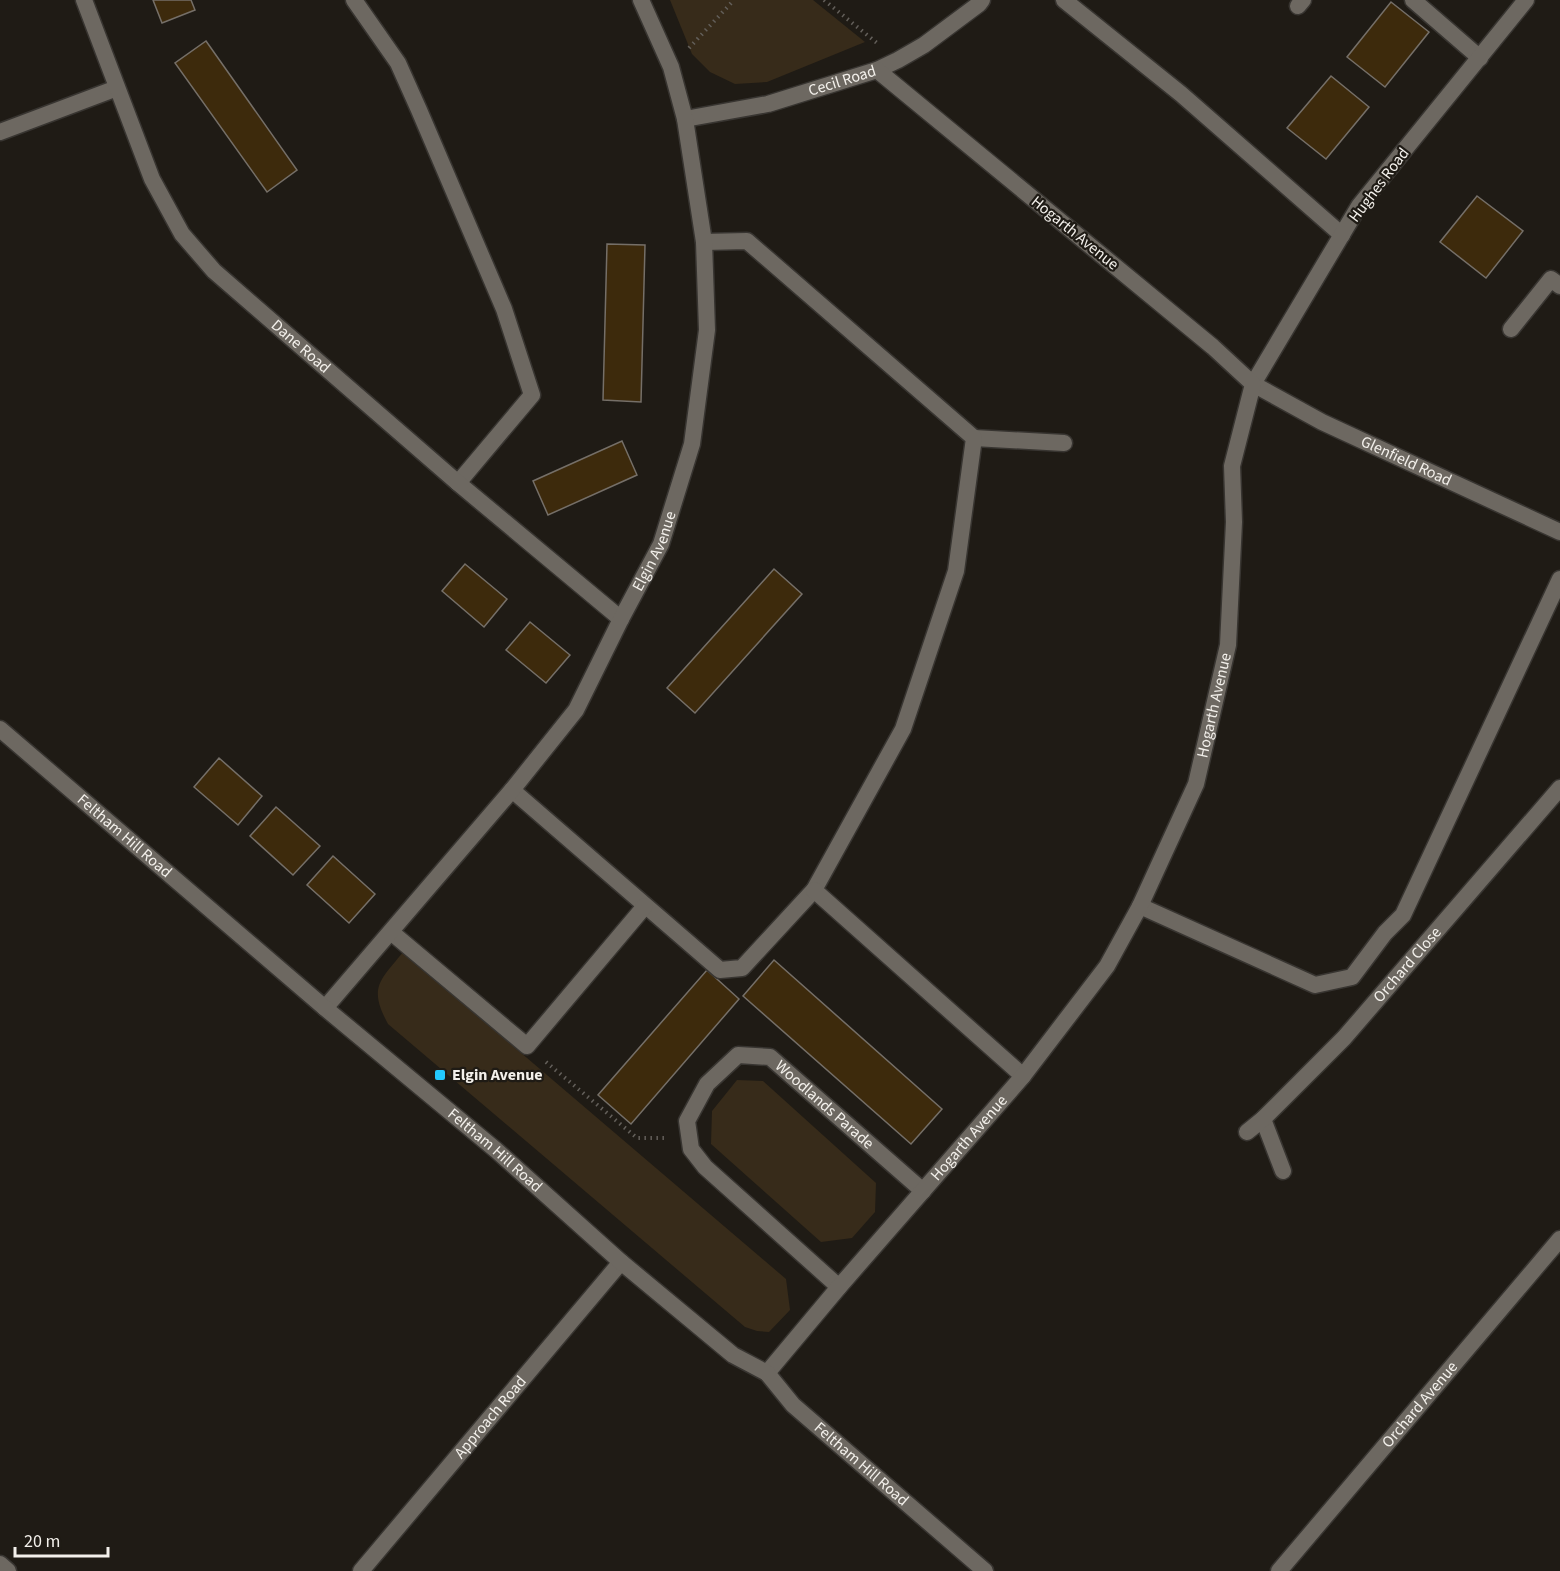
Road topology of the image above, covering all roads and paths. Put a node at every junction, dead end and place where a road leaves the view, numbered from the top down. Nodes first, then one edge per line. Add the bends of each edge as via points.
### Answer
1 (84, 0) edge
2 (354, 0) edge
3 (641, 0) edge
4 (734, 0) edge
5 (824, 0) edge
6 (982, 0) edge
7 (1064, 0) edge
8 (1413, 0) edge
9 (1526, 0) edge
10 (1480, 58) junction
11 (898, 60) junction
12 (671, 67) junction
13 (877, 70) junction
14 (117, 88) junction
15 (685, 119) junction
16 (0, 132) edge
17 (1342, 236) junction
18 (704, 242) junction
19 (1560, 286) edge
20 (1511, 329) dead end
21 (1253, 384) junction
22 (974, 438) junction
23 (1064, 443) dead end
24 (458, 483) junction
25 (1560, 532) edge
26 (1560, 579) edge
27 (621, 619) junction
28 (0, 729) edge
29 (1560, 788) edge
30 (512, 790) junction
31 (1553, 805) edge
32 (814, 890) junction
33 (645, 906) junction
34 (1140, 906) junction
35 (390, 932) junction
36 (325, 1008) junction
37 (527, 1046) junction
38 (1023, 1076) junction
39 (1263, 1119) junction
40 (1247, 1132) dead end
41 (689, 1139) junction
42 (1283, 1171) dead end
43 (923, 1191) junction
44 (1560, 1239) edge
45 (621, 1263) junction
46 (839, 1287) junction
47 (767, 1372) junction
48 (0, 1564) edge
49 (8, 1571) edge
50 (361, 1571) edge
51 (985, 1571) edge
52 (1279, 1571) edge

1 - 14 street, Dane Road
2 - 24 street via 398,63 504,309 532,395
3 - 12 street, Elgin Avenue
4 - 12 path
5 - 11 path
6 - 11 street, Cecil Road
7 - 17 street via 1181,94
8 - 10 street
9 - 10 street, Hughes Road
10 - 17 street, Hughes Road via 1359,206
11 - 13 street, Cecil Road
12 - 15 street, Elgin Avenue
13 - 15 street, Cecil Road via 768,104
13 - 21 street, Hogarth Avenue
14 - 16 street
14 - 24 street, Dane Road via 152,179 182,234 214,272
15 - 18 street, Elgin Avenue
17 - 21 street, Hughes Road
18 - 22 street via 747,241
18 - 27 street, Elgin Avenue via 707,330 692,444 661,544
19 - 20 street via 1551,279
21 - 25 street, Glenfield Road via 1322,422
21 - 34 street, Hogarth Avenue via 1232,466 1234,522 1228,645 1196,784
22 - 23 street
22 - 32 street via 956,571 903,729
24 - 27 street, Dane Road
26 - 34 street via 1403,915 1352,977 1315,985
27 - 30 street, Elgin Avenue via 576,710
28 - 36 street, Feltham Hill Road
29 - 31 street, Orchard Close
30 - 33 street
30 - 35 street, Elgin Avenue
31 - 39 street, Orchard Close via 1344,1038
32 - 33 street via 742,968 720,970
32 - 38 street
33 - 37 street
34 - 38 street, Hogarth Avenue via 1107,966
35 - 36 street, Elgin Avenue
35 - 37 street
36 - 45 street, Feltham Hill Road via 496,1150
37 - 41 path via 637,1138
38 - 43 street, Hogarth Avenue
39 - 40 street, Orchard Close
39 - 42 street
41 - 43 street, Woodlands Parade via 687,1121 707,1084 738,1055 770,1057
41 - 46 street via 691,1149 705,1167
43 - 46 street, Hogarth Avenue
44 - 52 street, Orchard Avenue
45 - 47 street, Feltham Hill Road via 734,1356
45 - 50 street, Approach Road
46 - 47 street, Hogarth Avenue
47 - 51 street, Feltham Hill Road via 793,1405
48 - 49 street

